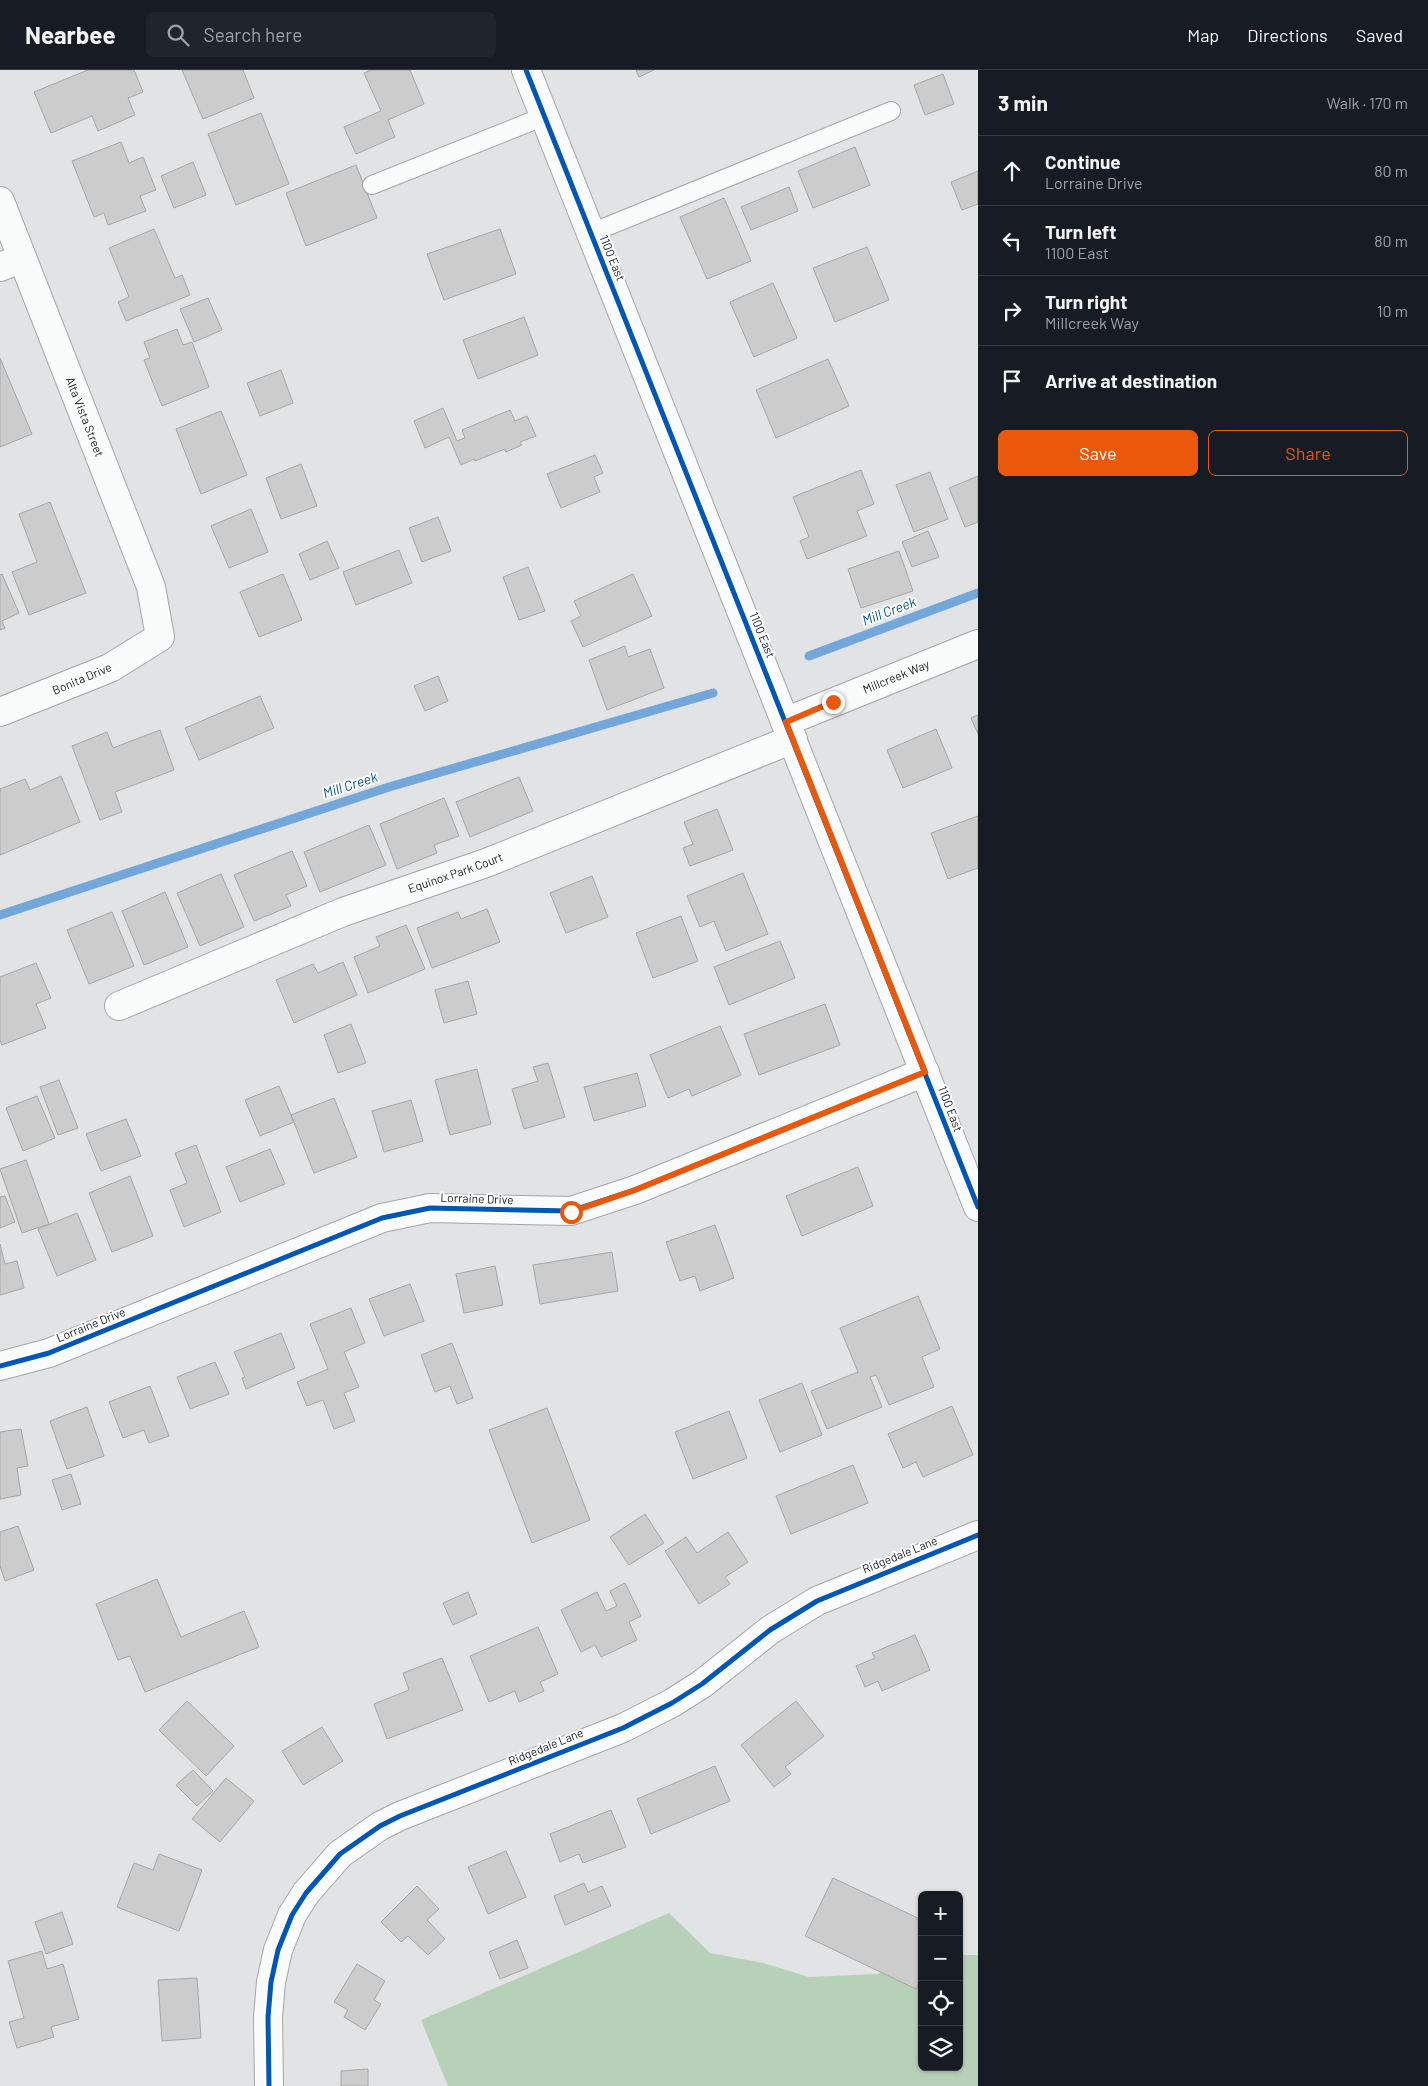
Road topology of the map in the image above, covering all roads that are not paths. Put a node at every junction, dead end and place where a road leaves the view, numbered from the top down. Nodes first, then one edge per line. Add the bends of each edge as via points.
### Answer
1 (526, 70) edge
2 (891, 111) dead end
3 (545, 116) junction
4 (372, 185) dead end
5 (0, 201) edge
6 (591, 233) junction
7 (11, 263) edge
8 (160, 637) joint
9 (978, 644) edge
10 (0, 712) edge
11 (789, 730) junction
12 (119, 1006) dead end
13 (925, 1072) junction
14 (978, 1207) edge
15 (0, 1366) edge
16 (978, 1535) edge
17 (269, 2086) edge

1 - 3 street, 1100 East
2 - 6 lane
3 - 4 lane
3 - 6 street, 1100 East
5 - 7 street, Alta Vista Street
6 - 11 street, 1100 East
7 - 8 street, Alta Vista Street via 151,586
8 - 10 street, Bonita Drive via 110,668
9 - 11 street, Millcreek Way
11 - 12 street, Equinox Park Court via 486,863 343,912
11 - 13 street, 1100 East
13 - 14 street, 1100 East
13 - 15 street, Lorraine Drive via 635,1190 571,1212 430,1208 382,1218 49,1353
16 - 17 street, Ridgedale Lane via 816,1601 770,1630 702,1684 649,1715 400,1816 358,1840 333,1861 306,1894 292,1916 278,1950 268,2017

